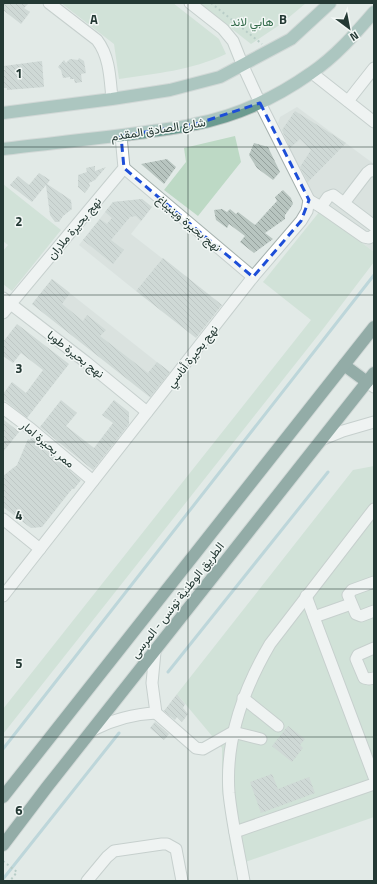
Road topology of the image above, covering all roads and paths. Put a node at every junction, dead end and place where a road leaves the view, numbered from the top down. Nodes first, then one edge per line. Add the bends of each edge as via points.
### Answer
1 (49, 3) edge
2 (190, 3) edge
3 (211, 3) edge
4 (330, 3) edge
5 (374, 12) edge
6 (257, 40) dead end
7 (242, 66) junction
8 (374, 68) edge
9 (312, 73) junction
10 (112, 99) junction
11 (348, 101) junction
12 (260, 103) junction
13 (3, 113) edge
14 (374, 122) edge
15 (121, 136) junction
16 (3, 149) edge
17 (124, 168) junction
18 (374, 171) edge
19 (309, 200) junction
20 (344, 203) junction
21 (321, 207) junction
22 (374, 226) edge
23 (374, 235) edge
24 (253, 277) junction
25 (7, 301) edge
26 (3, 313) edge
27 (374, 327) edge
28 (344, 365) junction
29 (372, 381) edge
30 (3, 408) edge
31 (147, 412) junction
32 (374, 422) edge
33 (322, 440) junction
34 (93, 482) junction
35 (374, 509) edge
36 (3, 519) edge
37 (40, 549) junction
38 (374, 582) edge
39 (3, 596) edge
40 (306, 596) junction
41 (351, 604) junction
42 (374, 611) edge
43 (314, 617) junction
44 (374, 648) edge
45 (155, 652) junction
46 (374, 678) edge
47 (243, 698) junction
48 (156, 713) junction
49 (278, 726) dead end
50 (93, 730) junction
51 (233, 732) junction
52 (261, 739) dead end
53 (374, 777) edge
54 (374, 784) edge
55 (3, 797) edge
56 (235, 832) junction
57 (3, 845) edge
58 (3, 861) edge
59 (10, 881) edge
60 (87, 881) edge
61 (182, 881) edge
62 (244, 881) edge

1 - 10 street via 97,40 102,47 109,69
2 - 7 street via 229,35
3 - 6 path
4 - 7 main road via 290,39
5 - 9 main road, شارع الصادق المقدم via 351,39
7 - 10 main road via 220,77 170,90
7 - 12 street
8 - 11 street
9 - 11 street
9 - 12 main road, شارع الصادق المقدم
10 - 13 main road
11 - 14 street
12 - 15 main road, شارع الصادق المقدم via 230,115 196,124
12 - 19 street
15 - 16 main road, شارع الصادق المقدم
15 - 17 street
17 - 24 street, نهج بحيرة وينيباغ
17 - 25 street, نهج بحيرة ملاران
18 - 20 street via 367,173
19 - 21 street
19 - 24 street, نهج بحيرة أناسي via 307,211 301,221
20 - 21 street via 331,195
20 - 22 street
21 - 23 street via 364,237
24 - 31 street, نهج بحيرة أناسي
25 - 26 street, نهج بحيرة ملاران
25 - 31 street, نهج بحيرة طوبا
27 - 28 highway, الطريق الوطنية تونس - المرسى
28 - 29 highway
28 - 55 highway, الطريق الوطنية تونس - المرسى
29 - 33 highway, الطريق الوطنية تونس - المرسى
30 - 34 street, ممر بحيرة امار
31 - 34 street, نهج بحيرة أناسي
32 - 33 street
33 - 45 highway, الطريق الوطنية تونس - المرسى
34 - 37 street, نهج بحيرة أناسي
35 - 40 street
36 - 37 street
37 - 39 street, نهج بحيرة أناسي
38 - 41 street via 350,591 348,595
40 - 43 street
40 - 47 street via 270,644
41 - 42 street via 358,616
41 - 43 street
43 - 53 street
44 - 46 street via 358,655 356,659 364,678
45 - 48 street via 152,683
45 - 50 highway, الطريق الوطنية تونس - المرسى
47 - 49 street
47 - 51 street
48 - 50 street via 123,717
48 - 51 street via 199,750
50 - 57 highway, الطريق الوطنية تونس - المرسى
51 - 52 street
51 - 56 street via 229,792
54 - 56 street
56 - 62 street
58 - 59 path via 17,872
60 - 61 street via 114,851 167,844 176,849

